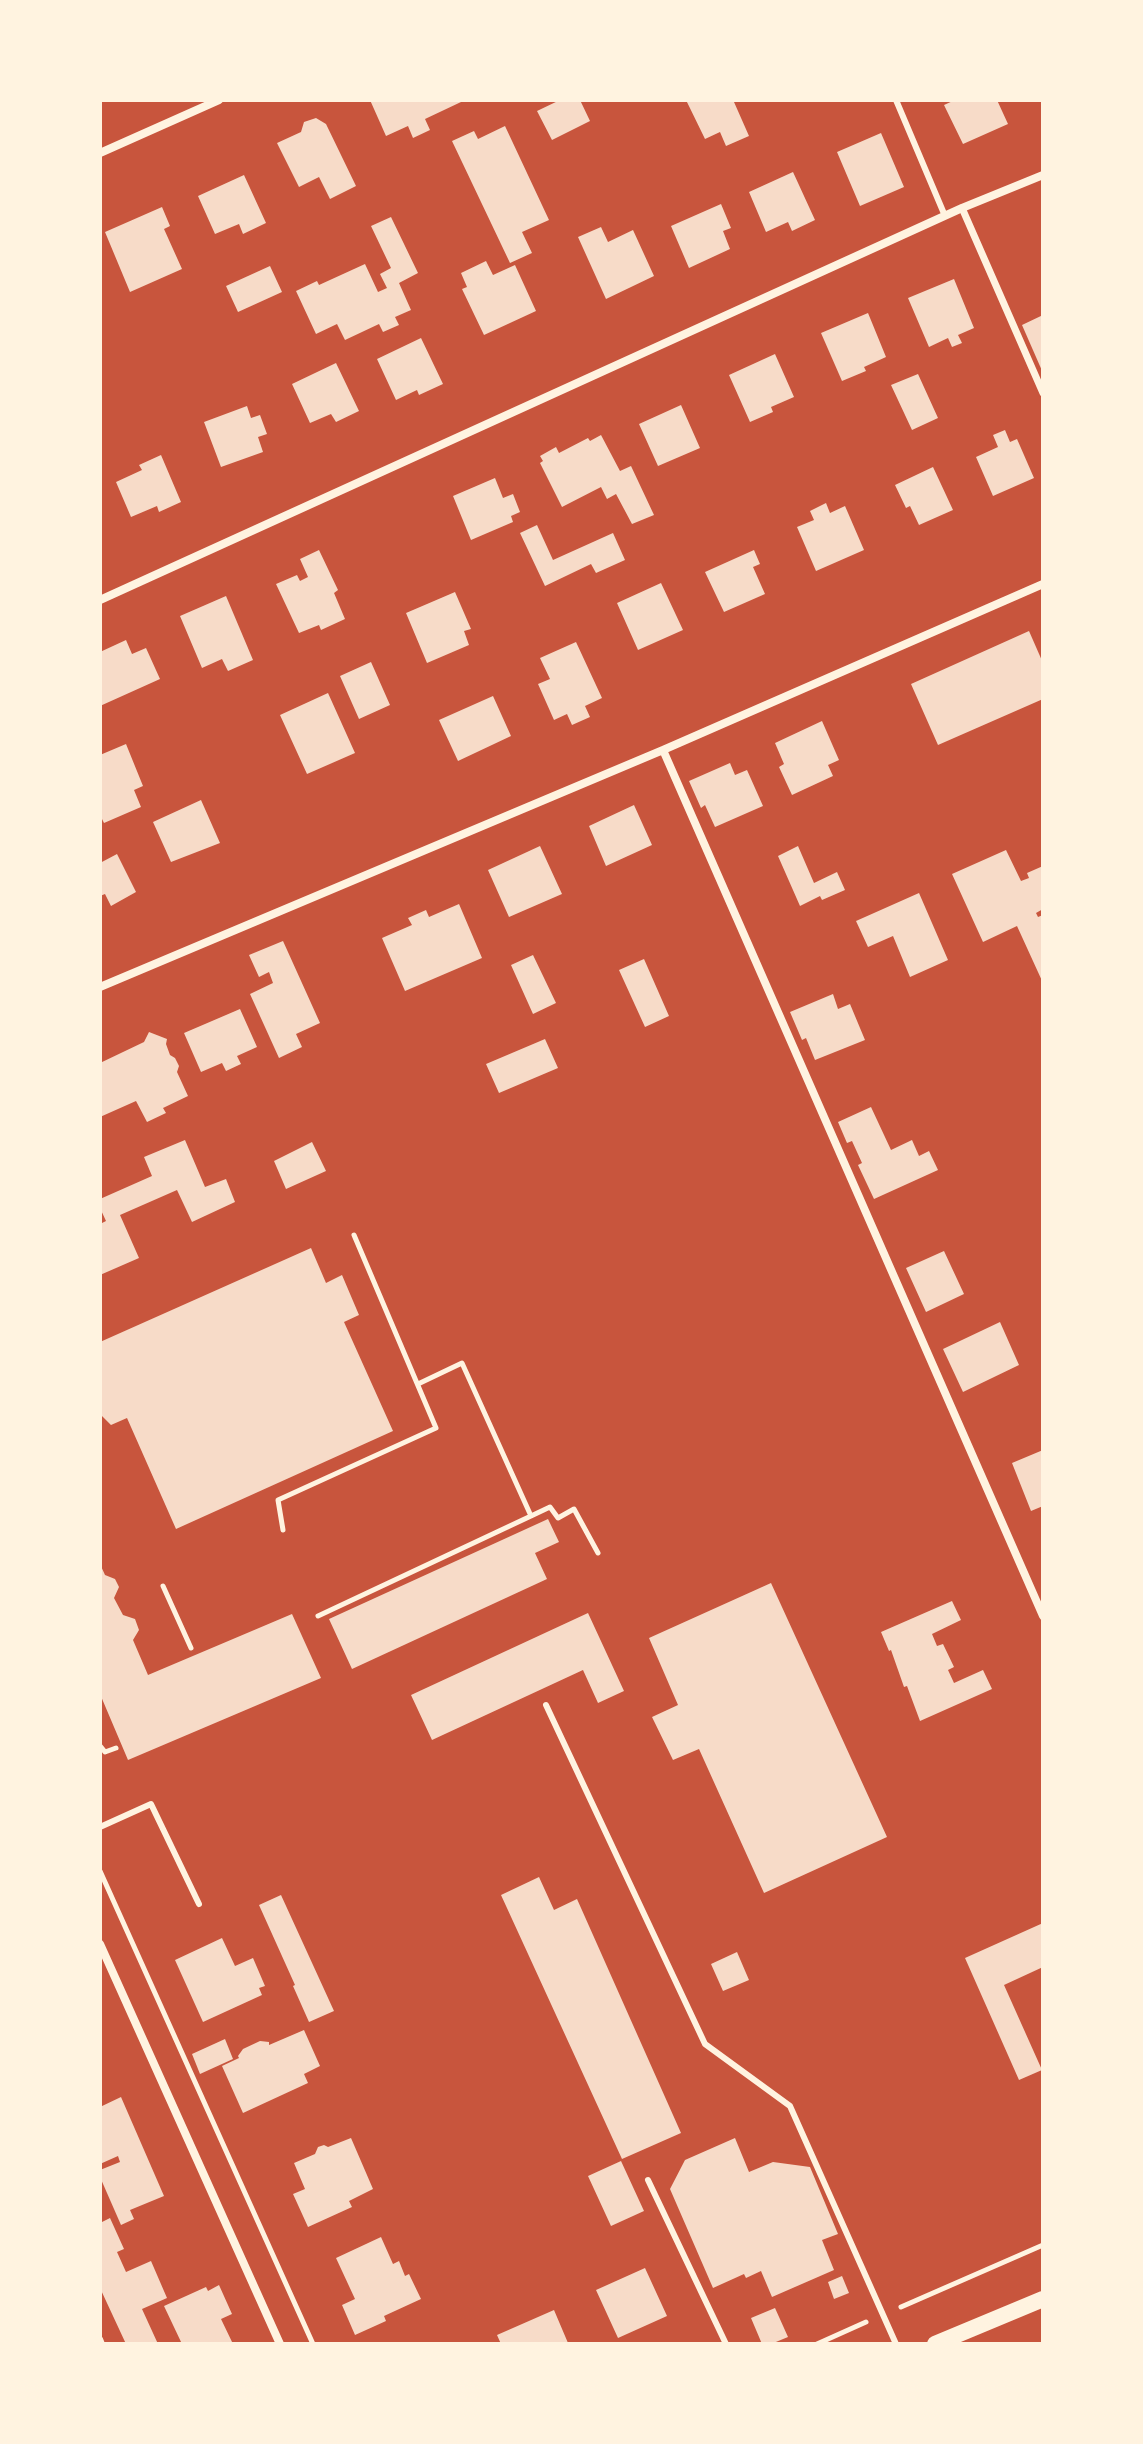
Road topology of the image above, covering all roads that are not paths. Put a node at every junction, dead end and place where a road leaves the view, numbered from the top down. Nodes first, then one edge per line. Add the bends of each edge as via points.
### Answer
1 (219, 100) edge
2 (896, 100) edge
3 (100, 153) edge
4 (1043, 175) edge
5 (962, 208) junction
6 (945, 216) junction
7 (1043, 393) edge
8 (1043, 584) edge
9 (100, 600) edge
10 (663, 750) junction
11 (100, 987) edge
12 (1043, 1616) edge
13 (546, 1705) dead end
14 (100, 1827) edge
15 (199, 1904) dead end
16 (100, 1944) edge
17 (648, 2180) dead end
18 (1043, 2299) edge
19 (280, 2344) edge
20 (726, 2344) edge
21 (896, 2344) edge
22 (935, 2344) edge

1 - 3 street
2 - 6 lane
4 - 5 street
5 - 6 street
5 - 7 street
6 - 9 street
8 - 10 street
10 - 11 street
10 - 12 street
13 - 21 lane via 705,2044 790,2106
14 - 15 lane via 151,1804
16 - 19 street
17 - 20 lane
18 - 22 main road

